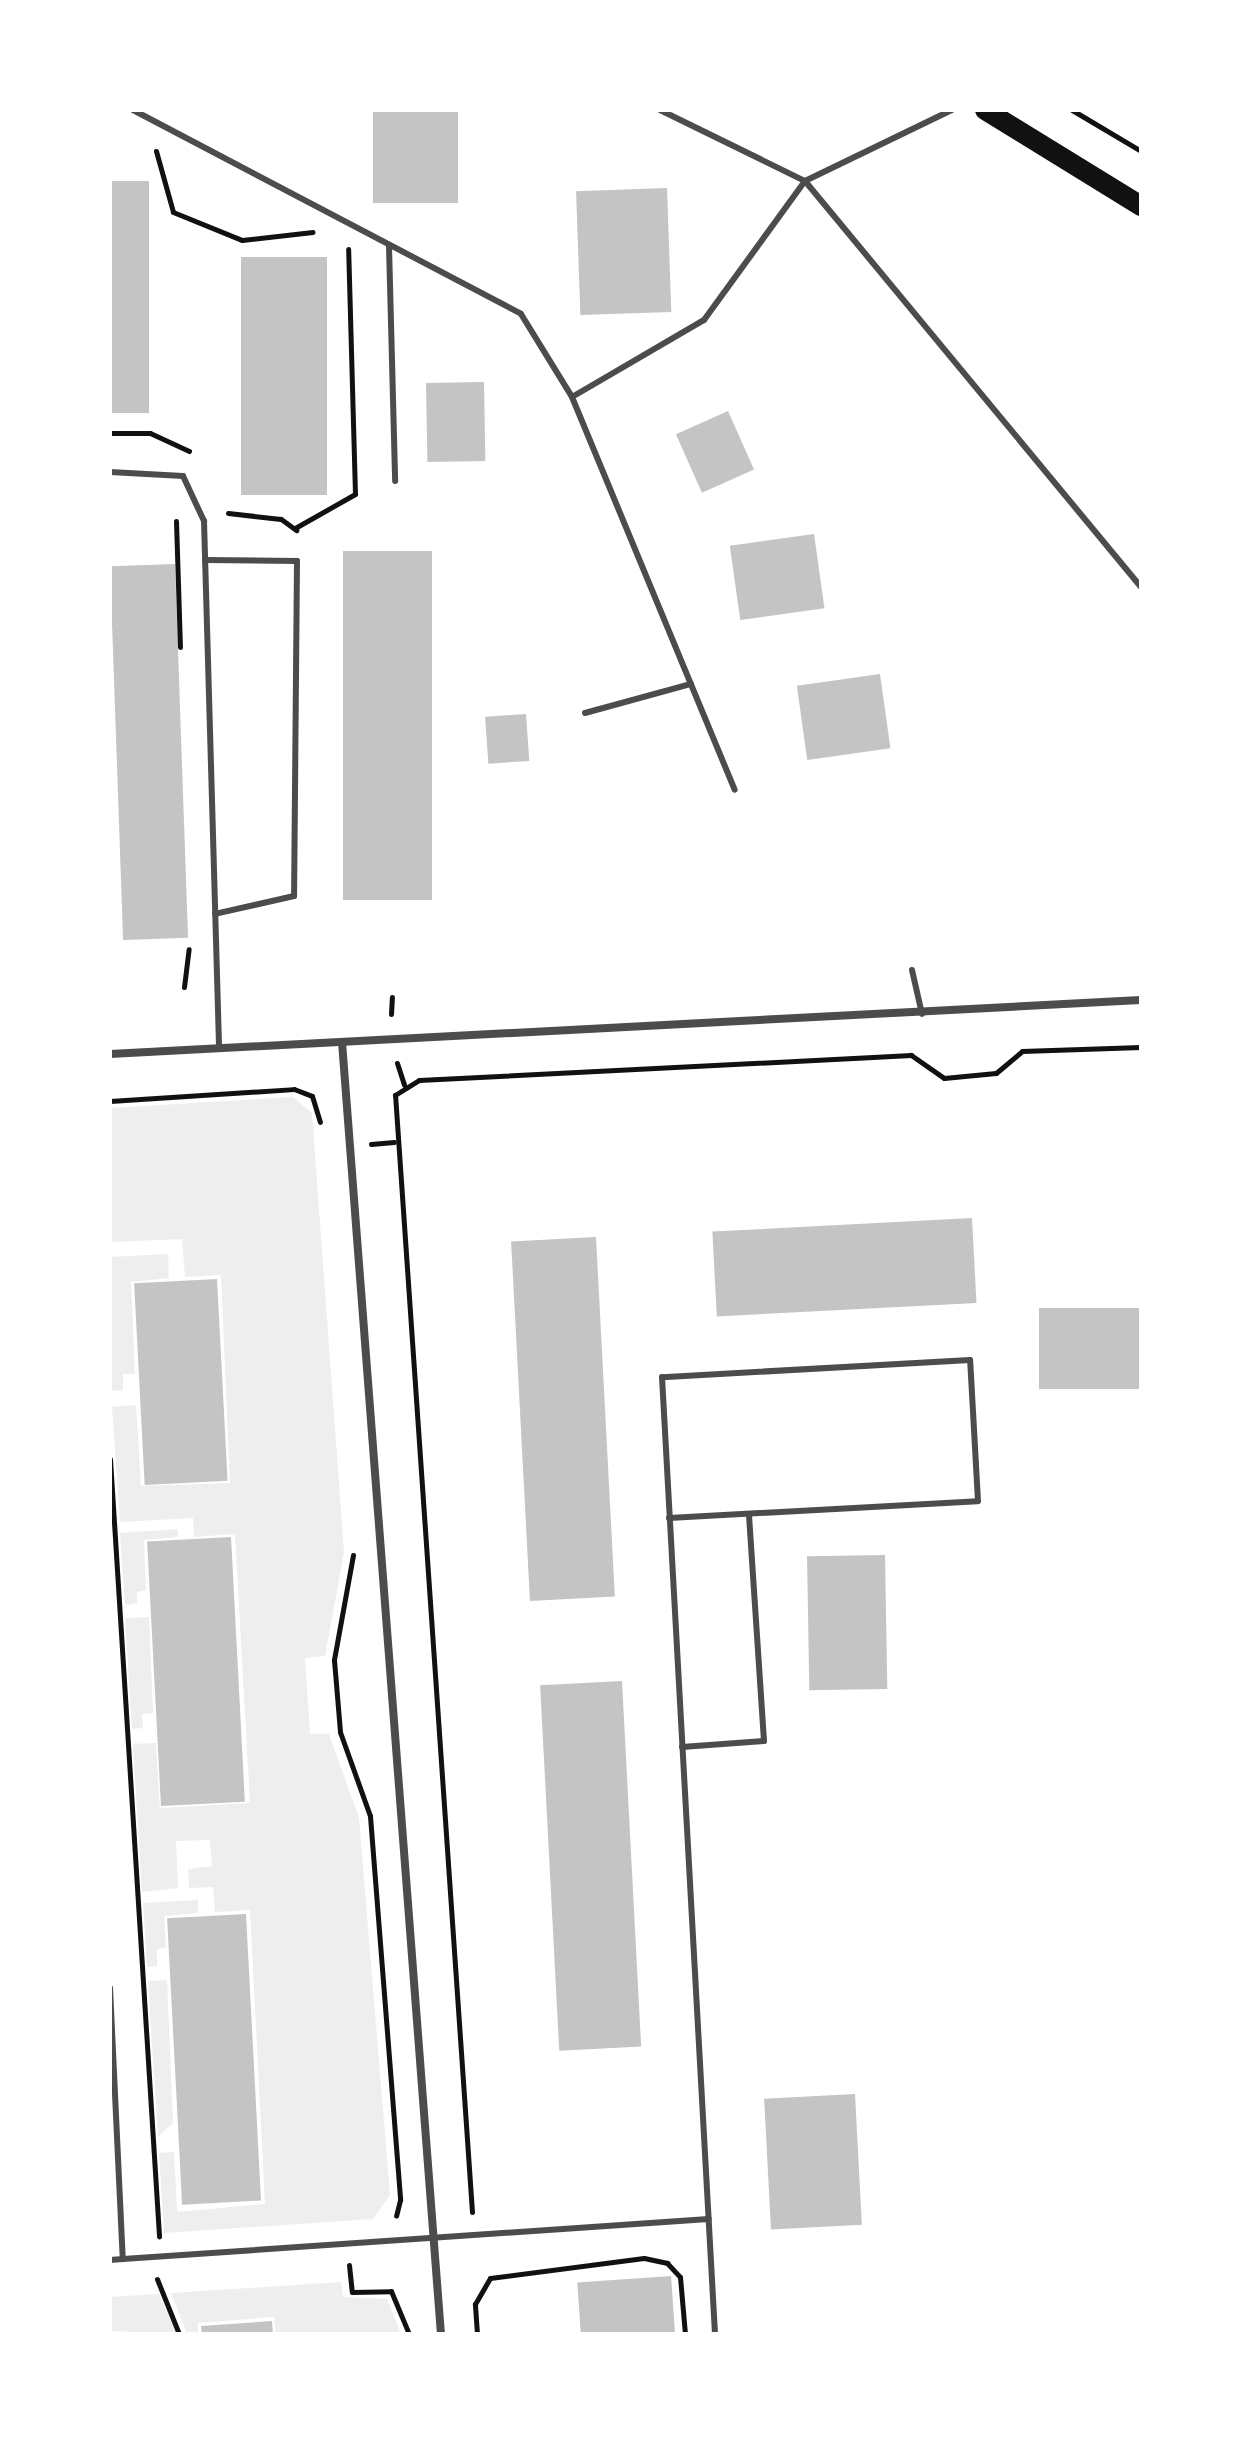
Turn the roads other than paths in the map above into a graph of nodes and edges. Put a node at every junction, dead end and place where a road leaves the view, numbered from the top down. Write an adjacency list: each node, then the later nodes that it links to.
1 (133, 110): 7 (lane)
2 (660, 110): 5 (lane)
3 (952, 110): 5 (lane)
4 (985, 110): 6 (main road)
5 (805, 181): 8 (lane); 12 (lane)
6 (1141, 206)
7 (389, 246): 8 (lane); 10 (lane)
8 (572, 397): 13 (lane)
9 (110, 472): 11 (lane)
10 (395, 481)
11 (205, 560): 16 (lane); 16 (lane)
12 (1141, 587)
13 (691, 684): 14 (lane); 15 (lane)
14 (585, 713)
15 (735, 790)
16 (215, 914): 21 (lane)
17 (912, 970): 19 (lane)
18 (1141, 1000): 19 (street)
19 (922, 1014): 20 (street)
20 (342, 1042): 21 (street); 28 (street)
21 (219, 1046): 22 (street)
22 (110, 1054)
23 (749, 1514): 24 (lane); 24 (lane); 25 (lane)
24 (669, 1518): 25 (lane)
25 (682, 1747): 27 (lane)
26 (110, 1988): 29 (lane)
27 (709, 2219): 28 (lane); 32 (lane)
28 (434, 2239): 29 (lane); 31 (street)
29 (123, 2259): 30 (lane)
30 (110, 2260)
31 (441, 2334)
32 (715, 2334)

